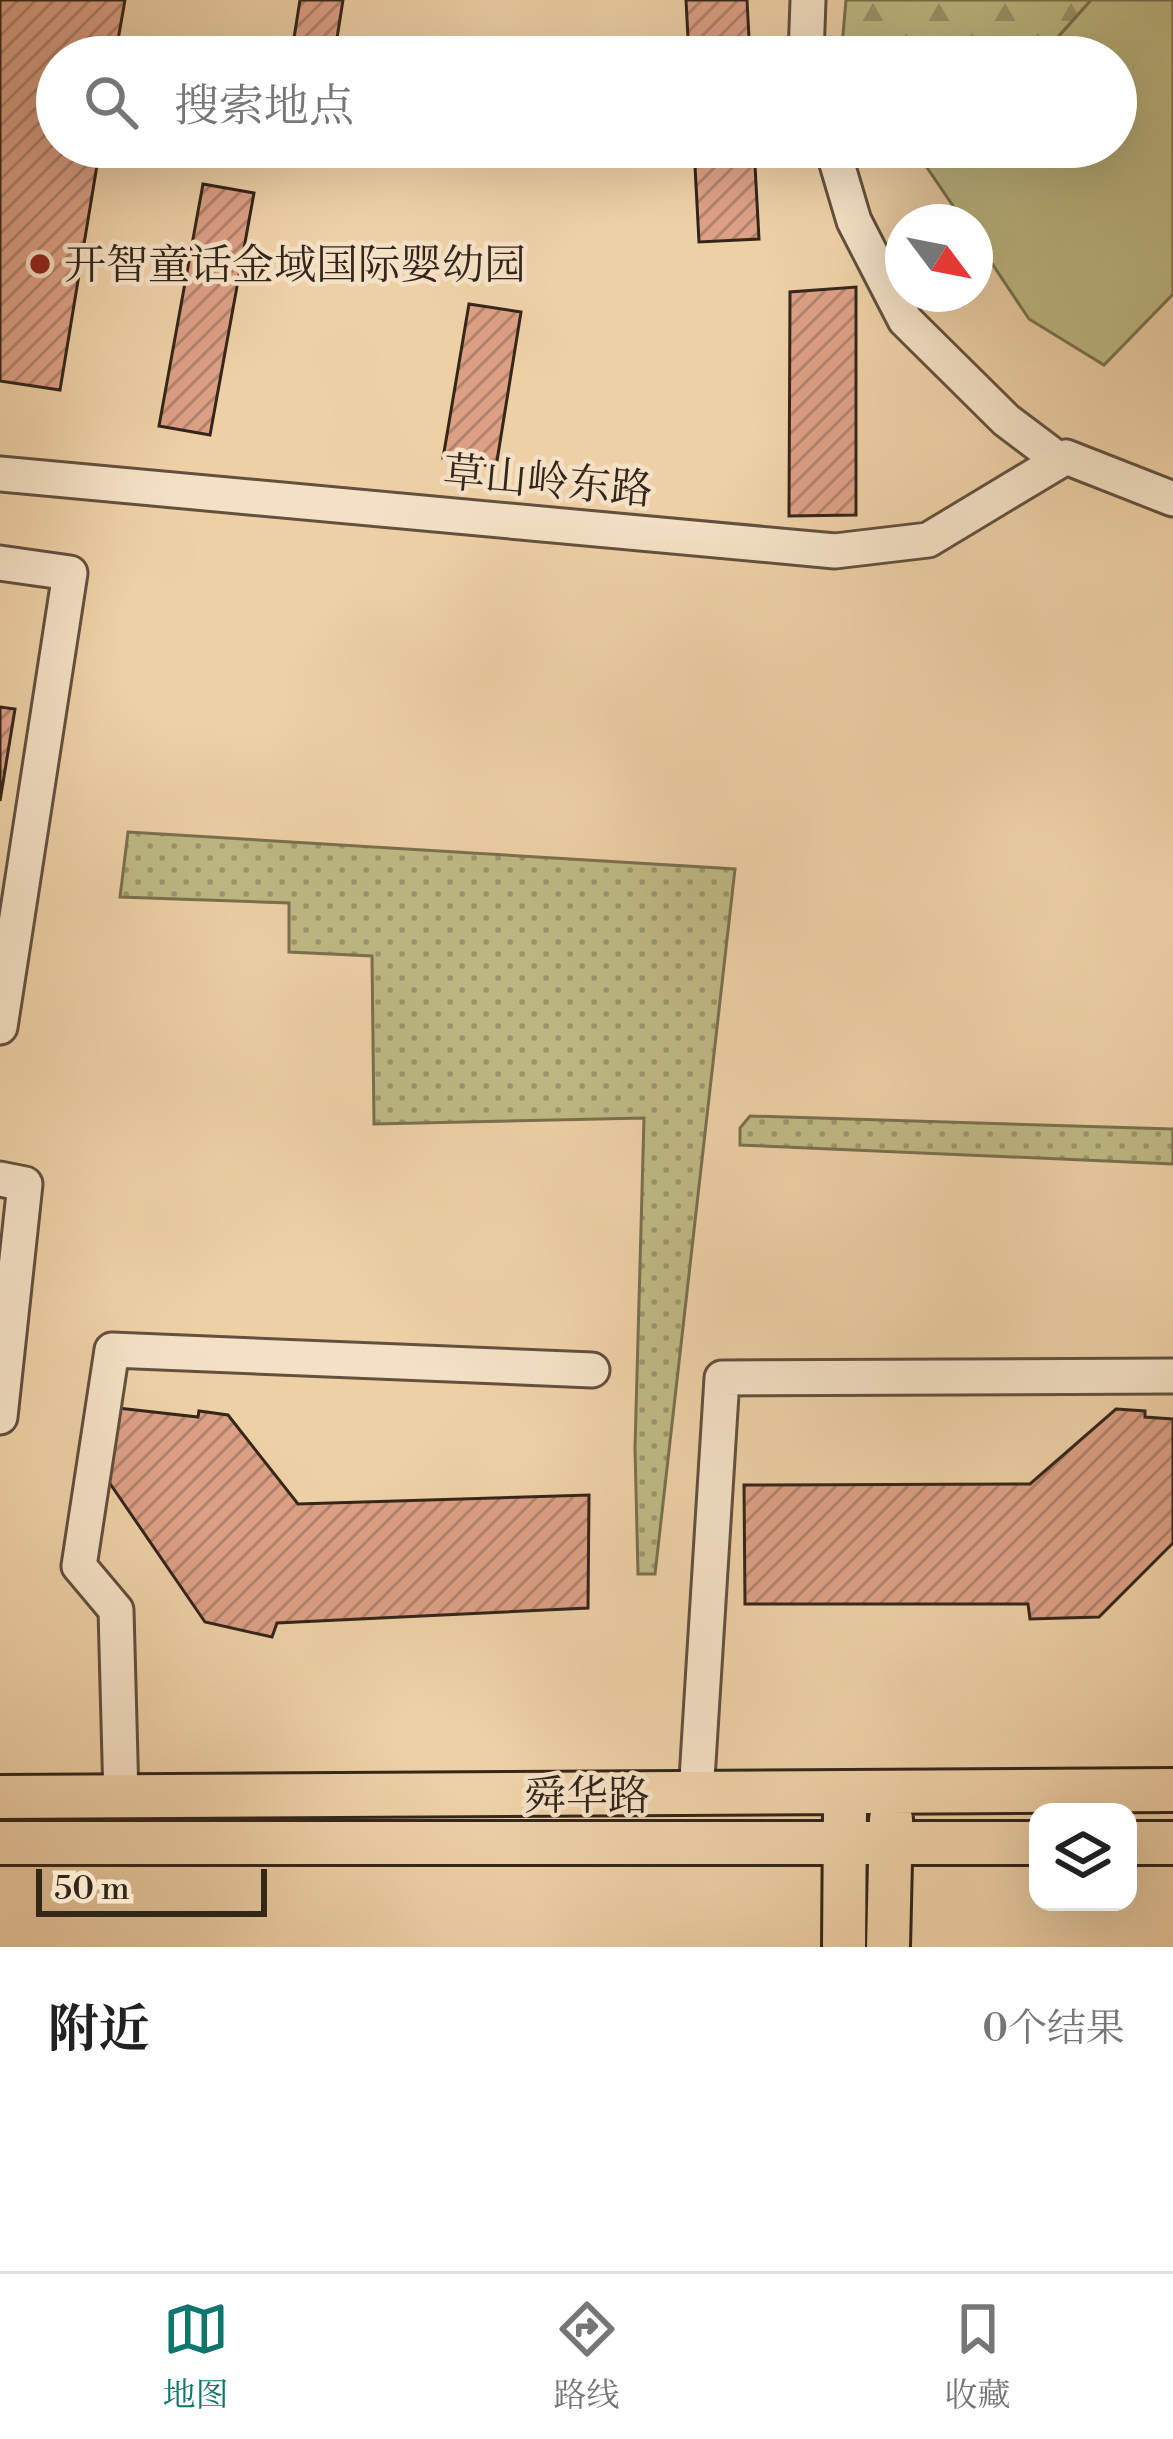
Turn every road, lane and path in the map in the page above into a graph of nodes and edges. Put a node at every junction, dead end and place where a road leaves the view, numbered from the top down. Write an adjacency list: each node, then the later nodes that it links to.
1 (808, 0): 2 (street)
2 (807, 36)
3 (838, 168): 4 (street)
4 (1066, 457): 5 (street, 草山岭东路); 6 (street)
5 (0, 474)
6 (1173, 499)
7 (0, 563): 8 (street)
8 (0, 1027)
9 (0, 1179): 12 (street)
10 (592, 1370): 18 (street)
11 (1173, 1376): 16 (street)
12 (0, 1417)
13 (1173, 1790): 15 (main road, 舜华路)
14 (845, 1794): 15 (main road, 舜华路); 16 (main road, 舜华路); 19 (main road)
15 (892, 1794): 24 (main road)
16 (696, 1795): 18 (main road, 舜华路)
17 (0, 1797): 18 (main road, 舜华路)
18 (121, 1797)
19 (845, 1842): 20 (main road, 舜华路); 24 (main road, 舜华路); 25 (main road)
20 (0, 1843)
21 (1029, 1843): 24 (main road, 舜华路)
22 (1137, 1843): 23 (main road)
23 (1173, 1843)
24 (890, 1844): 26 (main road)
25 (844, 1947)
26 (888, 1947)

